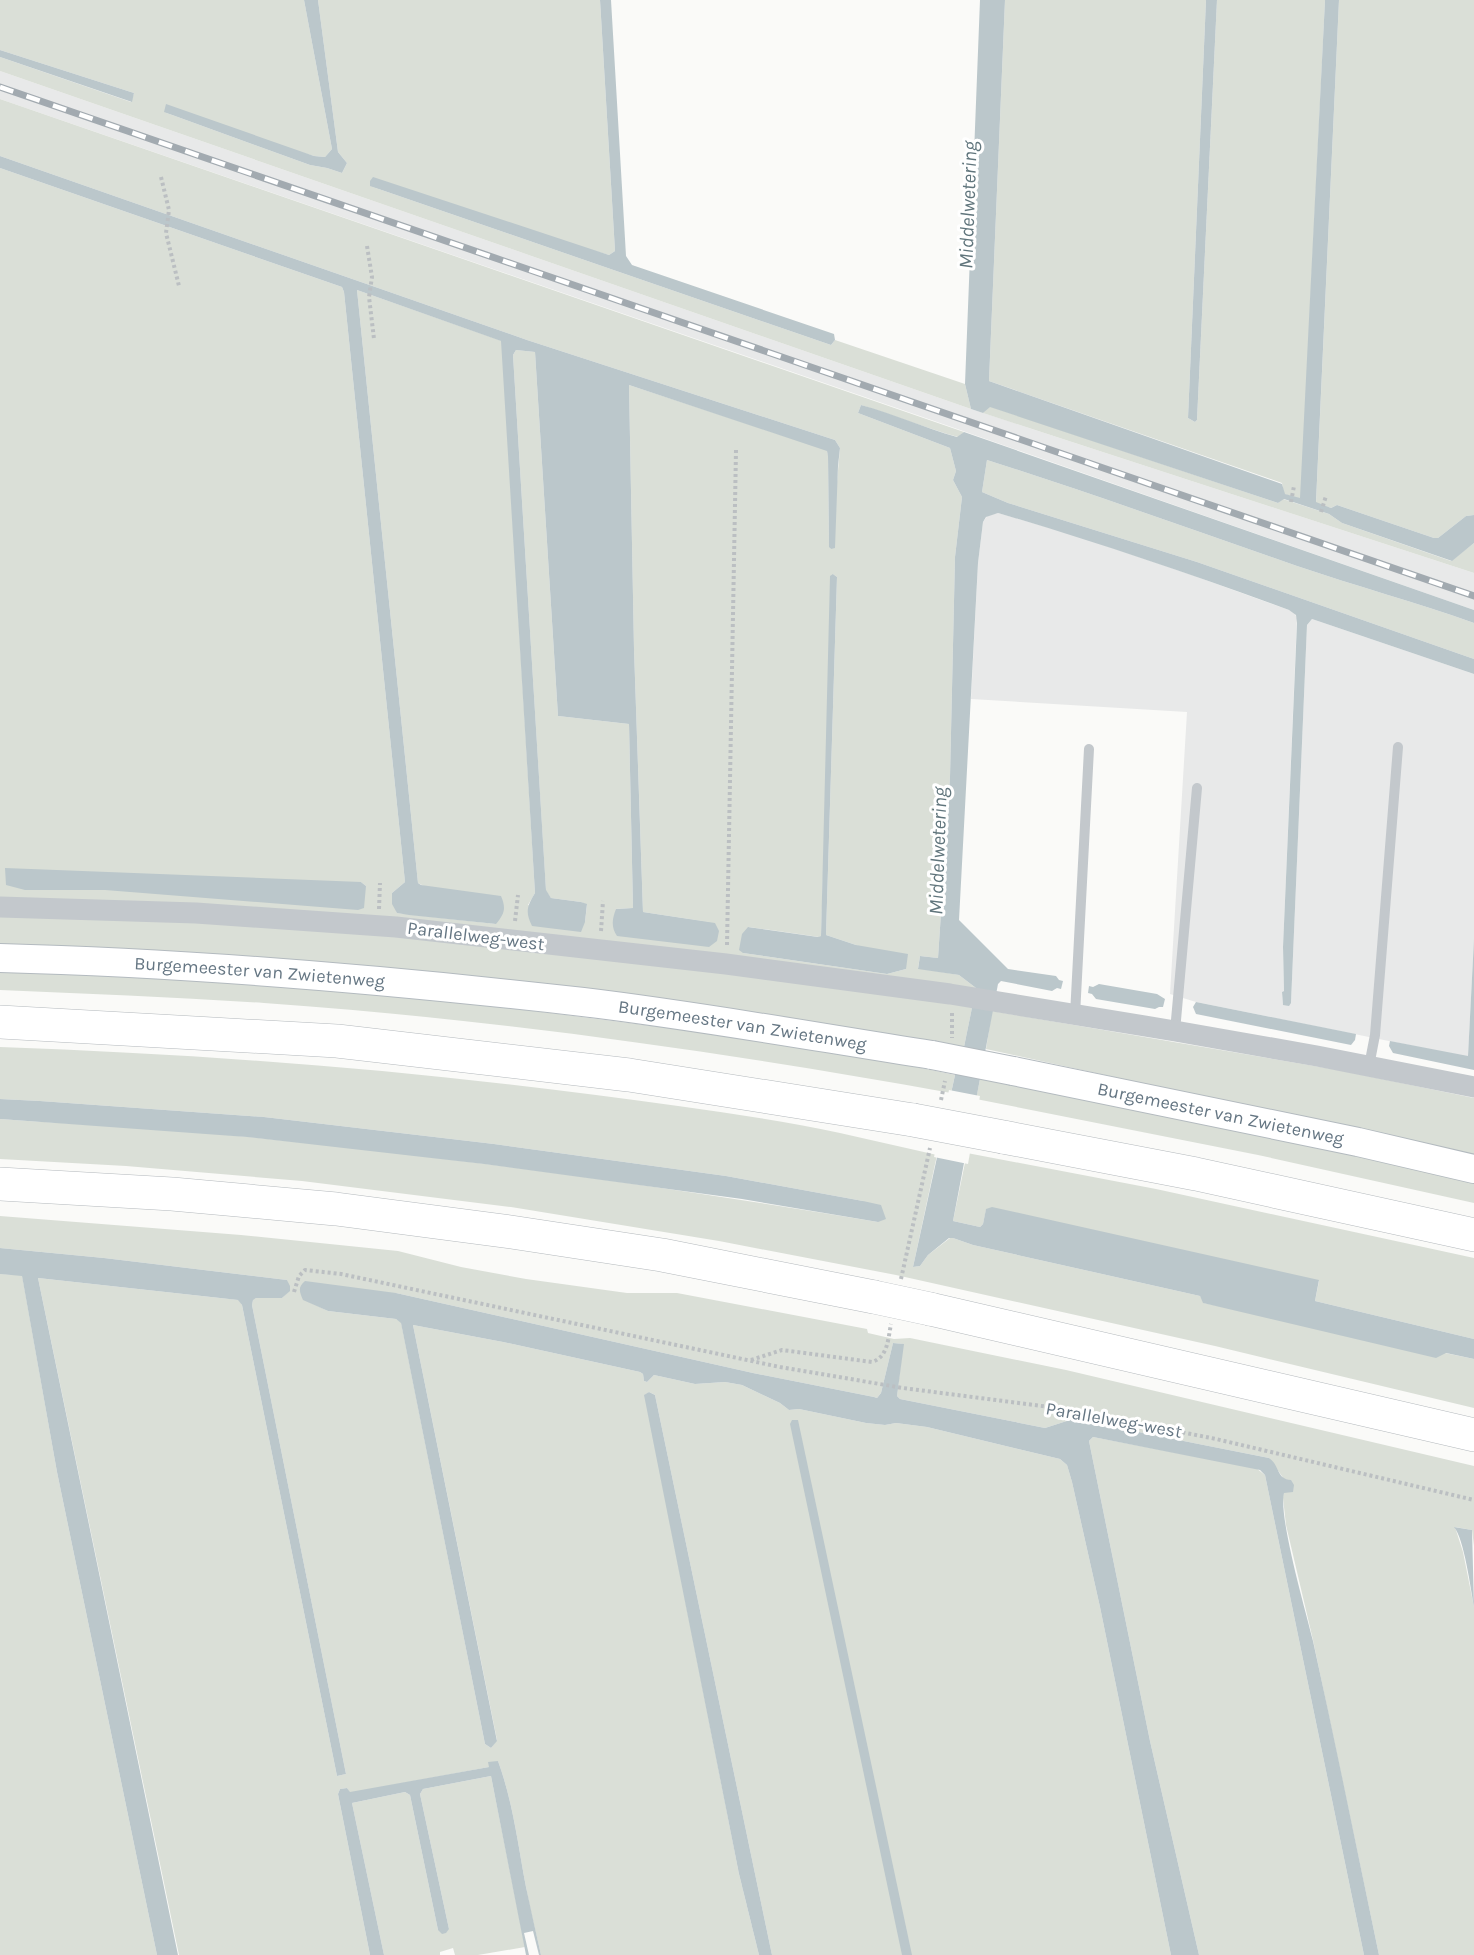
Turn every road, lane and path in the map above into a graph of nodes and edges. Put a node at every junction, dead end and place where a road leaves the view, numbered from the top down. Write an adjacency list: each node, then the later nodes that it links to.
1 (161, 177): 3 (path)
2 (367, 246): 4 (path)
3 (179, 286)
4 (374, 339)
5 (736, 450): 19 (path)
6 (1294, 486): 8 (path)
7 (1326, 496): 9 (path)
8 (1291, 502)
9 (1321, 512)
10 (1398, 747): 25 (lane)
11 (1089, 749): 21 (lane)
12 (1197, 788): 23 (lane)
13 (518, 895): 16 (path)
14 (603, 902): 17 (path)
15 (0, 908): 16 (street, Parallelweg-west)
16 (513, 940): 17 (street, Parallelweg-west)
17 (600, 950): 19 (street, Parallelweg-west)
18 (0, 958): 24 (main road, Burgemeester van Zwietenweg)
19 (726, 964): 20 (street, Parallelweg-west)
20 (957, 995): 21 (street, Parallelweg-west); 24 (path)
21 (1075, 1015): 23 (street, Parallelweg-west)
22 (0, 1022): 29 (highway)
23 (1175, 1031): 25 (street, Parallelweg-west)
24 (942, 1052): 30 (main road, Burgemeester van Zwietenweg, bridge)
25 (1369, 1066): 27 (street, Parallelweg-west)
26 (946, 1080): 28 (path)
27 (1474, 1088)
28 (940, 1103)
29 (923, 1128): 32 (highway, bridge); 34 (path, Parallelweg-west)
30 (1474, 1169)
31 (0, 1184): 34 (highway)
32 (1474, 1235)
33 (294, 1292): 35 (path, Parallelweg-west)
34 (889, 1300): 35 (path, Parallelweg-west); 36 (highway, bridge)
35 (750, 1360): 37 (path, Parallelweg-west)
36 (1474, 1435)
37 (1474, 1500)

